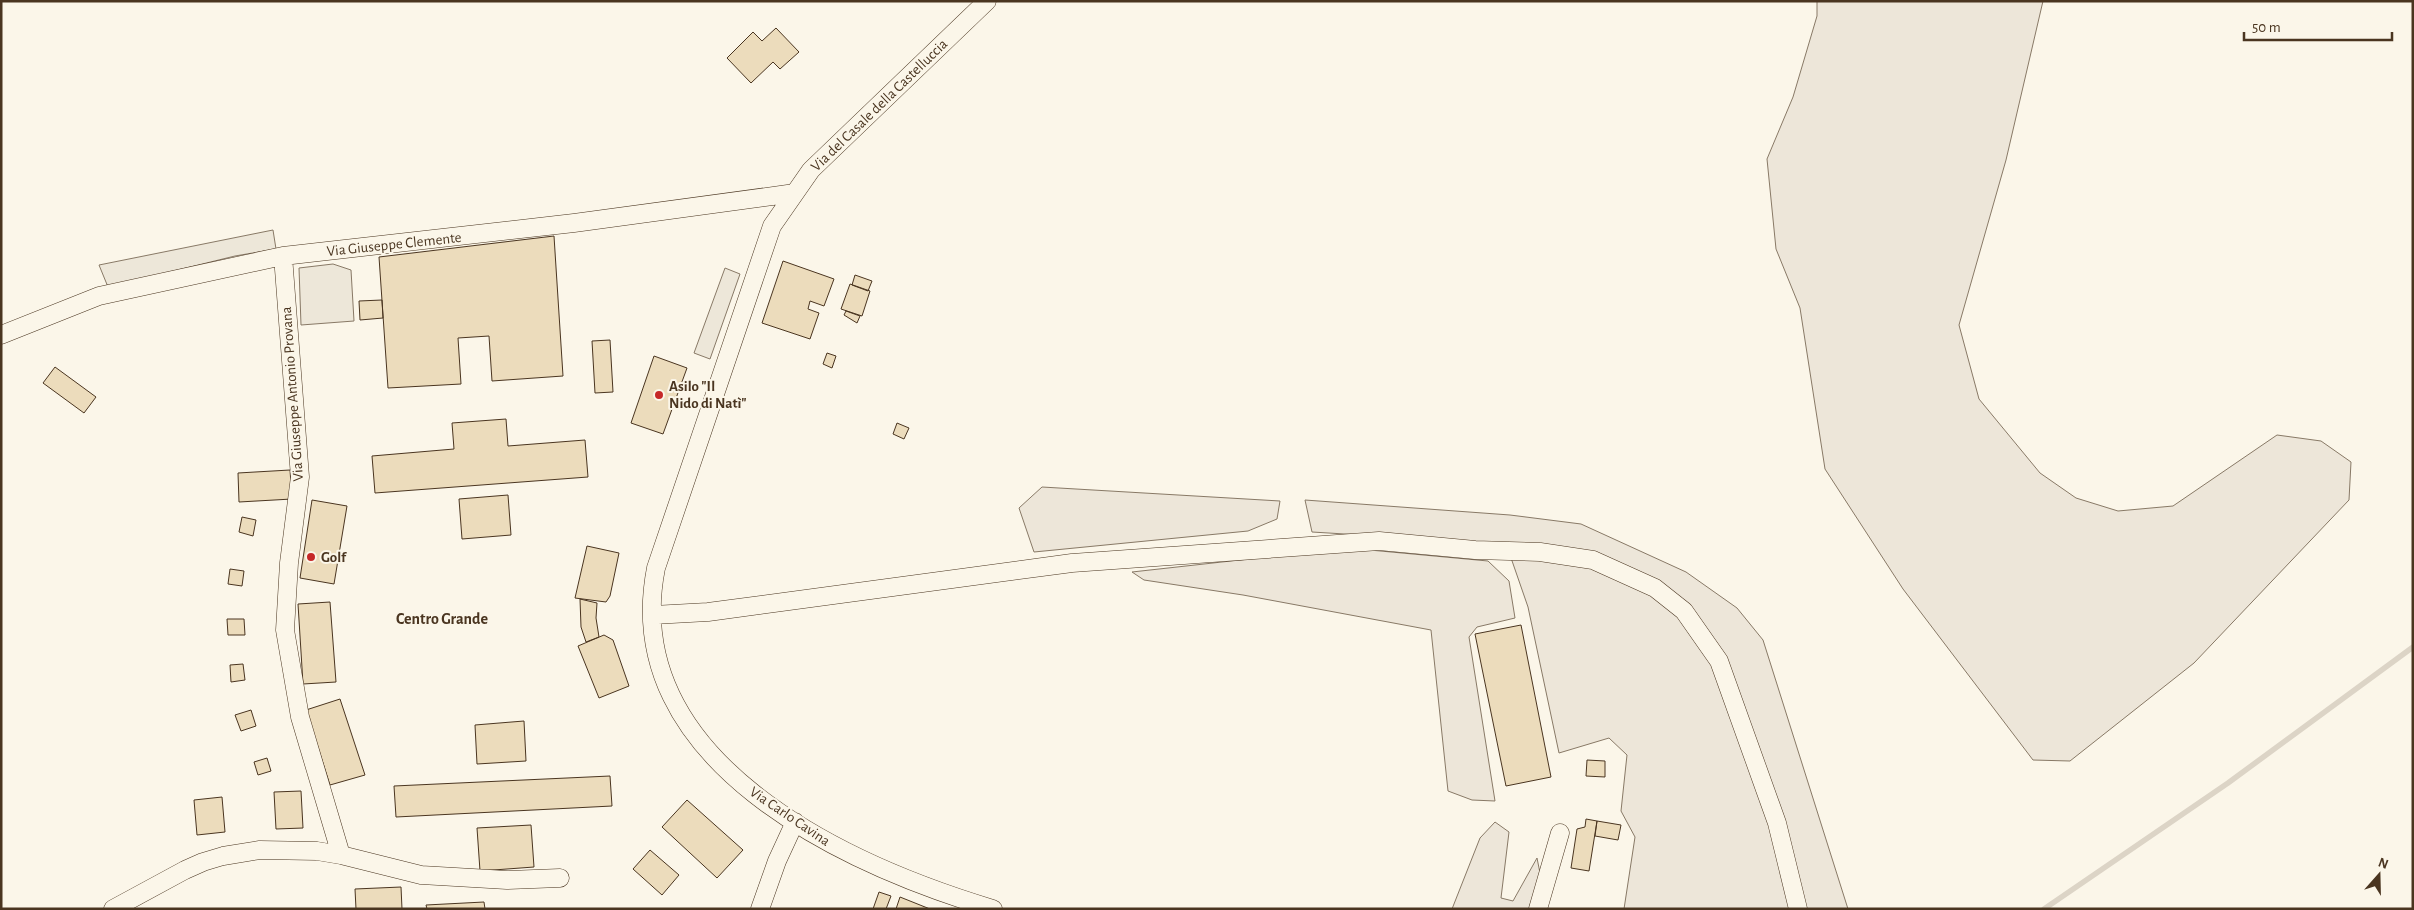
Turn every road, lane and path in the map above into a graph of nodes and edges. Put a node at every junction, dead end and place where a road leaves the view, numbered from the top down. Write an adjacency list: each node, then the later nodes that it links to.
1 (987, 1): 2 (street, Via del Casale della Castelluccia)
2 (795, 193): 3 (street, Via Giuseppe Clemente); 5 (street, Via del Casale della Castelluccia)
3 (283, 256): 4 (street, Via Giuseppe Clemente); 8 (street, Via Giuseppe Antonio Provana)
4 (1, 335)
5 (653, 615): 6 (street, Via Carlo Cavina); 14 (street)
6 (795, 822): 11 (street); 12 (street, Via Carlo Cavina)
7 (1560, 833): 13 (street)
8 (341, 855): 9 (street); 10 (street)
9 (560, 878)
10 (113, 909)
11 (760, 909)
12 (993, 909)
13 (1538, 909)
14 (1798, 909)

